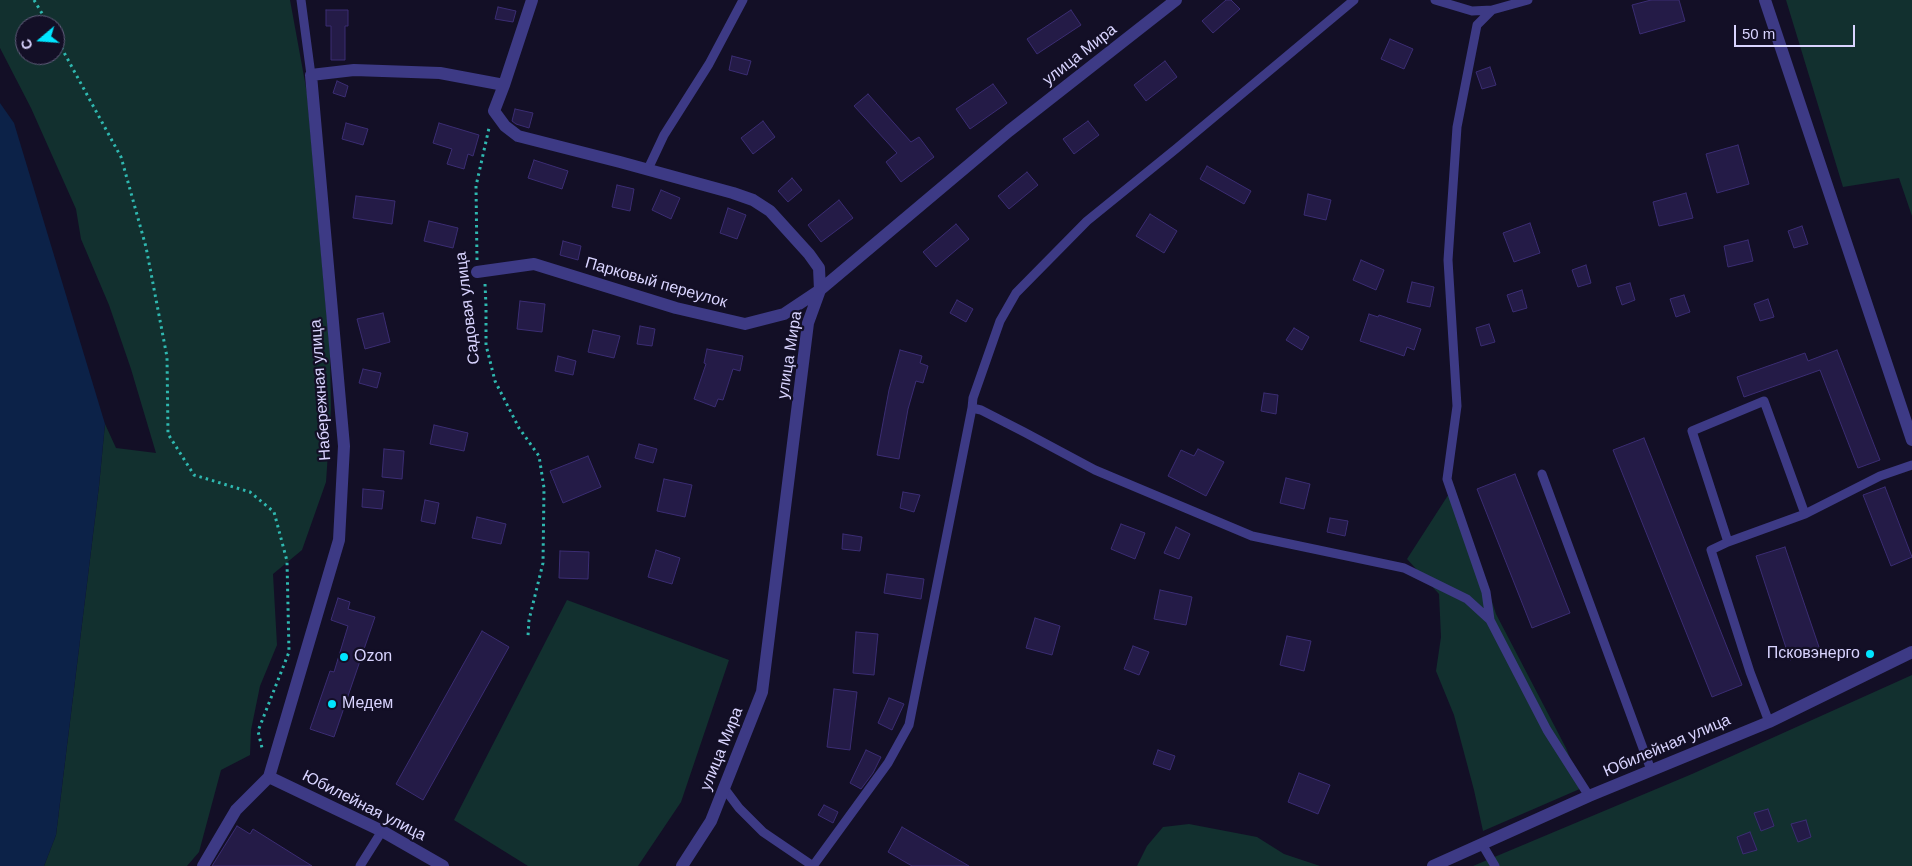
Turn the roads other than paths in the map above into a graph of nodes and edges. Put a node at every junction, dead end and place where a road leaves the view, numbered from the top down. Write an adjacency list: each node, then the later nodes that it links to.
1 (301, 0): 10 (lane, Набережная улица)
2 (532, 0): 11 (street)
3 (743, 0): 12 (lane)
4 (1176, 0): 14 (street, улица Мира)
5 (1354, 0): 15 (lane)
6 (1435, 0): 9 (lane)
7 (1528, 0): 9 (lane)
8 (1765, 0): 16 (street)
9 (1492, 10): 21 (lane)
10 (311, 75): 11 (street); 25 (street, Набережная улица)
11 (504, 85): 12 (street)
12 (648, 169): 14 (street)
13 (478, 272): 14 (street, Парковый переулок)
14 (820, 290): 26 (street, улица Мира)
15 (972, 408): 21 (lane); 34 (lane)
16 (1912, 440)
17 (1912, 465): 19 (lane)
18 (1542, 474): 24 (lane)
19 (1805, 514): 20 (lane); 20 (lane)
20 (1728, 542): 23 (lane)
21 (1490, 620): 27 (lane)
22 (1912, 652): 23 (street, Юбилейная улица)
23 (1768, 722): 24 (street, Юбилейная улица)
24 (1651, 770): 27 (street, Юбилейная улица)
25 (270, 777): 28 (street, Юбилейная улица); 30 (street, Набережная улица)
26 (724, 788): 33 (street, улица Мира); 34 (lane)
27 (1589, 796): 29 (street, Юбилейная улица)
28 (382, 830): 31 (lane); 32 (street, Юбилейная улица)
29 (1482, 844): 35 (street, Юбилейная улица); 36 (lane)
30 (203, 866)
31 (360, 866)
32 (443, 866)
33 (682, 866)
34 (813, 866)
35 (1433, 866)
36 (1495, 866)

